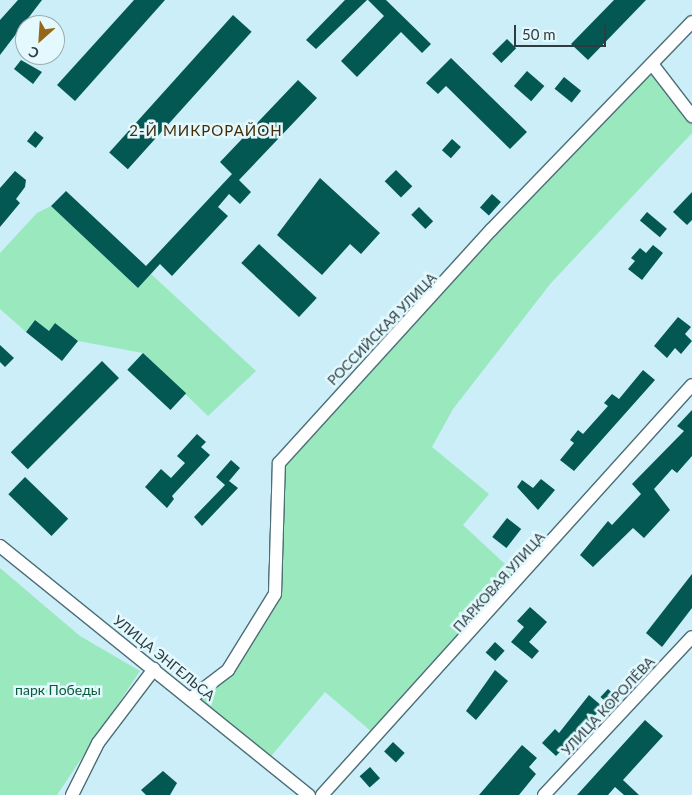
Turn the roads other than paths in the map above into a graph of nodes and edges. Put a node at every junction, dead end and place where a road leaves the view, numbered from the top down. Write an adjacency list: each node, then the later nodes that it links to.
1 (692, 22): 2 (street, РОССИЙСКАЯ УЛИЦА)
2 (652, 64): 3 (street); 8 (street, РОССИЙСКАЯ УЛИЦА)
3 (692, 116)
4 (692, 385): 11 (street, ПАРКОВАЯ УЛИЦА)
5 (0, 546): 7 (street, УЛИЦА ЭНГЕЛЬСА)
6 (692, 637): 12 (street, УЛИЦА КОРОЛЁВА)
7 (154, 669): 8 (street, УЛИЦА ЭНГЕЛЬСА); 9 (street)
8 (190, 699): 10 (street, УЛИЦА ЭНГЕЛЬСА)
9 (72, 795)
10 (309, 795)
11 (322, 795)
12 (544, 795)

